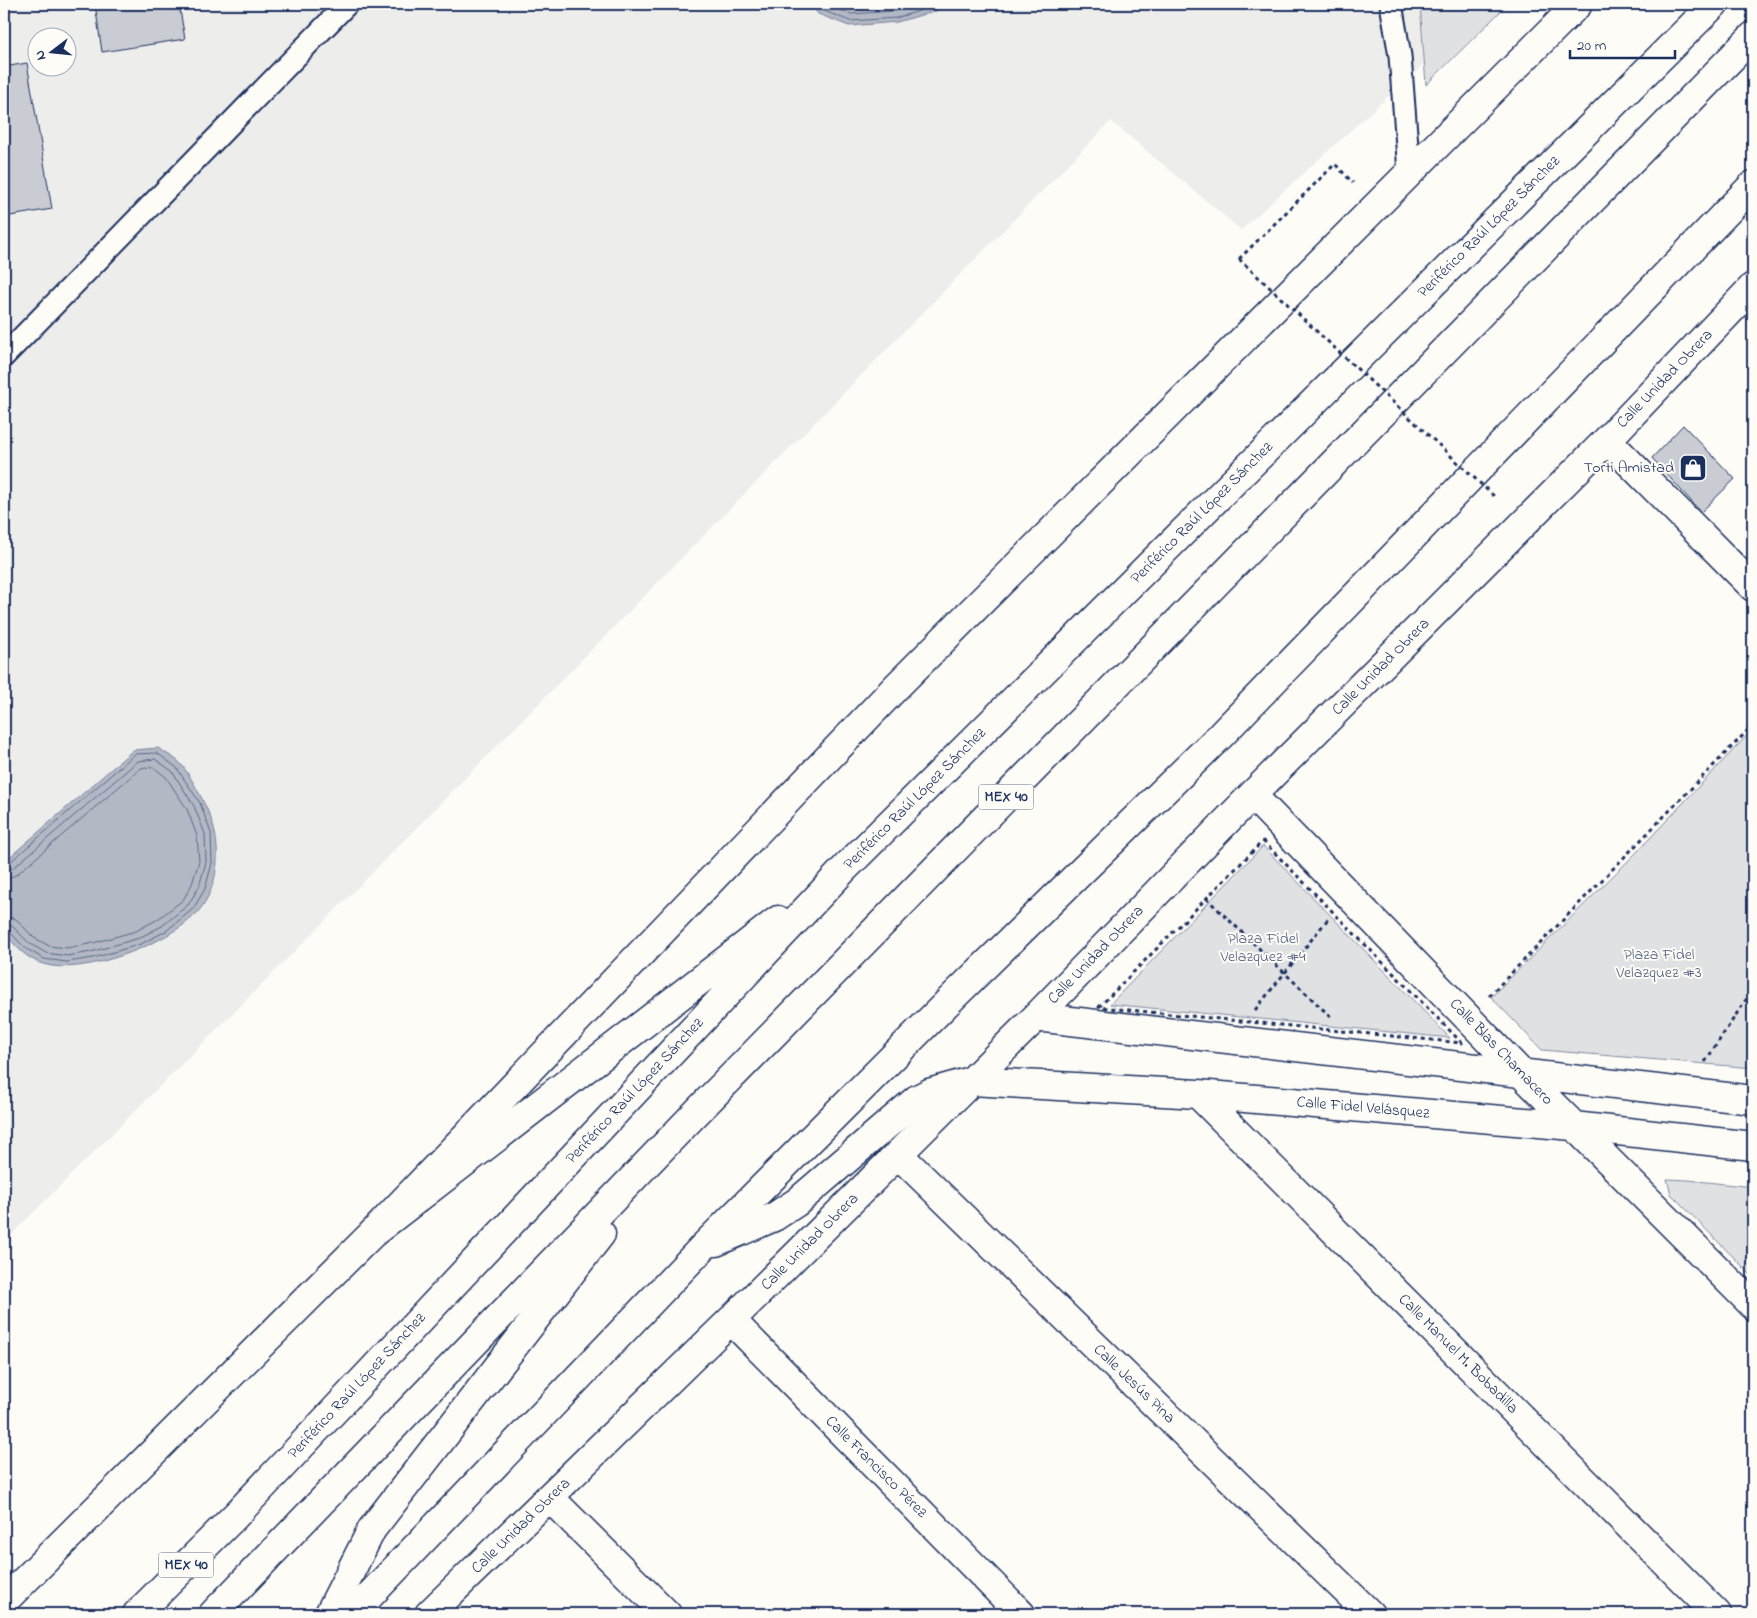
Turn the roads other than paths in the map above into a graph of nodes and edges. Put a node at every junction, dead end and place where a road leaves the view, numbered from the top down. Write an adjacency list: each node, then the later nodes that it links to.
1 (347, 4): 9 (lane)
2 (1391, 4): 6 (lane)
3 (1578, 4): 6 (main road)
4 (1714, 4): 13 (main road, Periférico Raúl López Sánchez / MEX 40)
5 (1753, 36): 19 (main road, MEX 40)
6 (1409, 172): 23 (main road)
7 (1753, 186): 24 (main road)
8 (1753, 286): 10 (main road, Calle Unidad Obrera)
9 (4, 356)
10 (1607, 440): 11 (main road); 12 (main road, Calle Unidad Obrera)
11 (1753, 587)
12 (1252, 795): 14 (main road, Calle Unidad Obrera); 15 (main road, Calle Blas Chamacero)
13 (846, 867): 23 (main road); 29 (main road, Periférico Raúl López Sánchez / MEX 40)
14 (1036, 1017): 15 (main road); 16 (main road, Calle Unidad Obrera)
15 (1521, 1073): 18 (main road); 20 (main road, Calle Blas Chamacero)
16 (971, 1081): 17 (main road, Calle Fidel Velásquez); 22 (main road, Calle Unidad Obrera); 24 (main road)
17 (1198, 1094): 20 (main road, Calle Fidel Velásquez); 37 (main road, Calle Manuel M. Bobadilla)
18 (1753, 1100)
19 (692, 1117): 30 (main road, MEX 40); 31 (main road)
20 (1573, 1126): 21 (main road, Calle Fidel Velásquez); 25 (main road, Calle Blas Chamacero)
21 (1753, 1146)
22 (898, 1154): 26 (main road, Calle Unidad Obrera); 36 (main road, Calle Jesús Pina)
23 (373, 1233): 28 (main road)
24 (703, 1247): 32 (main road)
25 (1753, 1305)
26 (731, 1320): 27 (main road, Calle Unidad Obrera); 35 (main road, Calle Francisco Pérez)
27 (550, 1498): 33 (main road, Calle Unidad Obrera); 34 (main road)
28 (4, 1601)
29 (137, 1614)
30 (213, 1614)
31 (329, 1614)
32 (352, 1614)
33 (429, 1614)
34 (667, 1614)
35 (1021, 1614)
36 (1370, 1614)
37 (1717, 1614)

